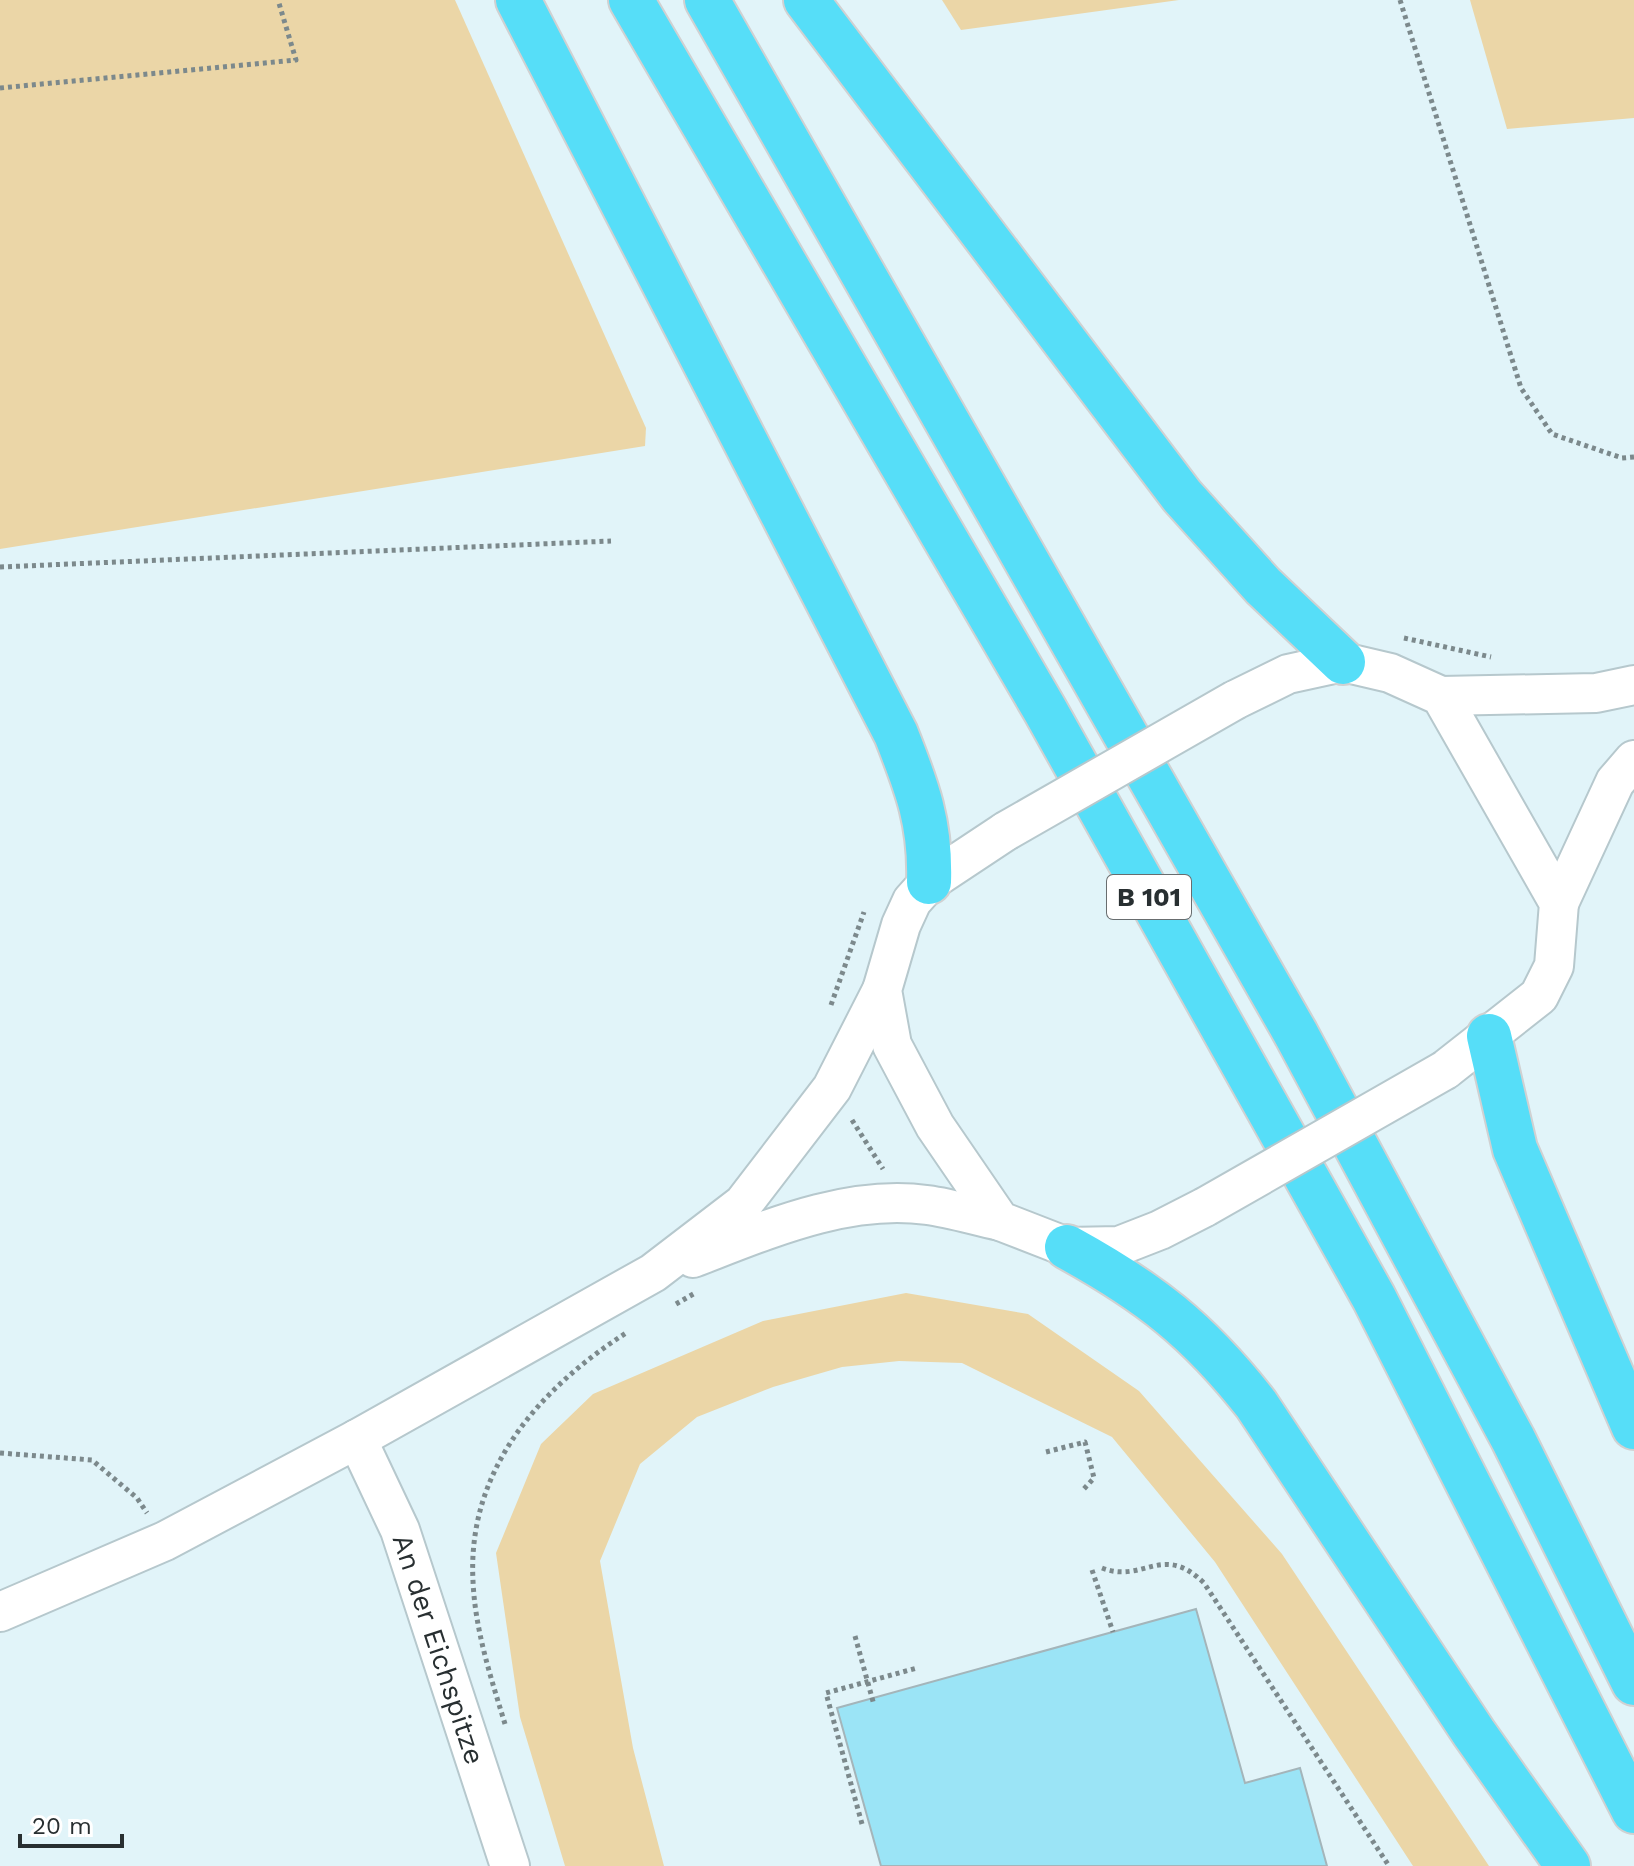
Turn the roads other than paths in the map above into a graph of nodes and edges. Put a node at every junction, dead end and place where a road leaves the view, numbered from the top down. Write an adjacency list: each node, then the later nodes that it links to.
1 (518, 0): 9 (highway)
2 (631, 0): 20 (highway, B 101)
3 (707, 0): 19 (highway, B 101)
4 (806, 0): 5 (highway)
5 (1343, 662): 7 (street); 9 (street, bridge)
6 (1634, 685): 7 (street)
7 (1441, 696): 10 (street)
8 (1634, 760): 10 (street)
9 (929, 882): 11 (street)
10 (1559, 903): 12 (street)
11 (882, 990): 13 (street); 15 (street)
12 (1489, 1036): 14 (street, bridge); 16 (highway)
13 (1000, 1221): 14 (street); 15 (street)
14 (1067, 1247): 22 (highway)
15 (653, 1273): 17 (street)
16 (1634, 1427)
17 (357, 1439): 18 (street); 21 (street, An der Eichspitze)
18 (0, 1612)
19 (1634, 1683)
20 (1634, 1811)
21 (510, 1866)
22 (1568, 1866)

